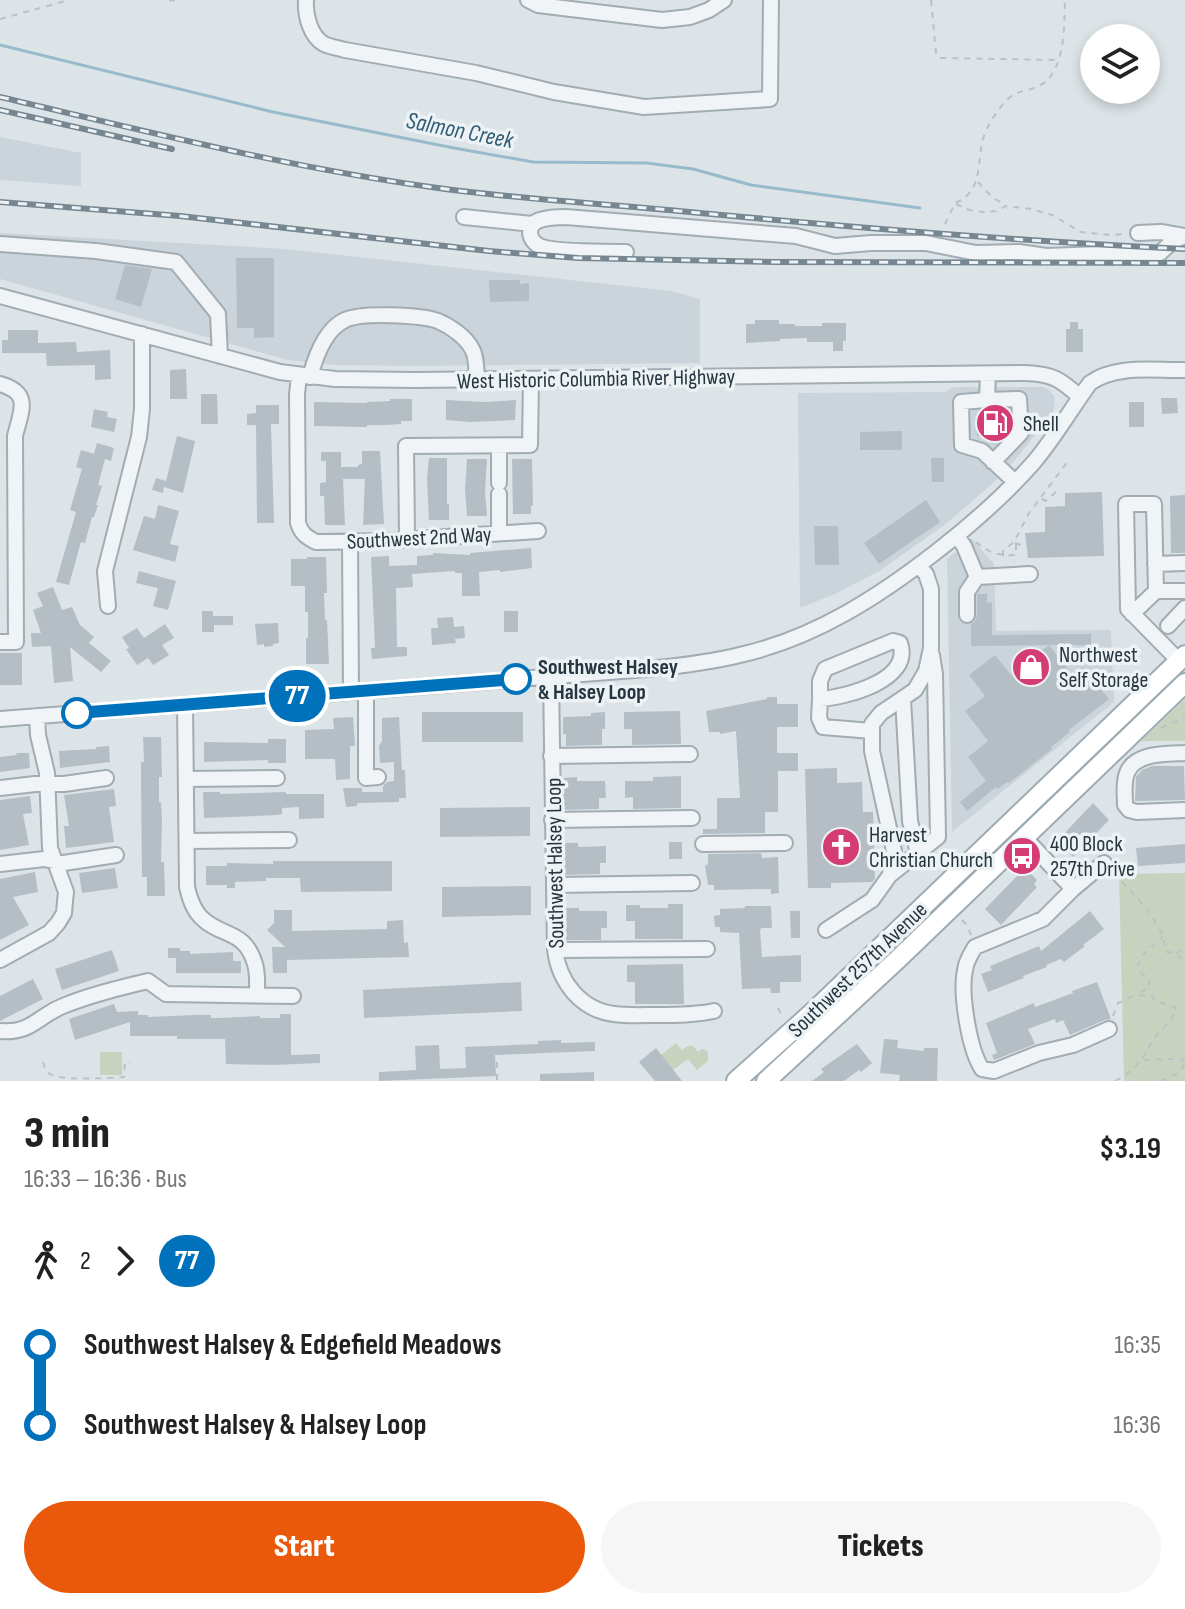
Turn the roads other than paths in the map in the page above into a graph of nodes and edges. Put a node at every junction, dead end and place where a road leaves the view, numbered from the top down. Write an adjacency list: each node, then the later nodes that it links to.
1 (306, 0): 4 (street)
2 (528, 0): 3 (street)
3 (724, 0)
4 (771, 0)
5 (464, 217): 6 (street)
6 (532, 224): 8 (street); 11 (street)
7 (1138, 233): 8 (street)
8 (1185, 236)
9 (0, 244): 10 (street)
10 (48, 247): 12 (street); 15 (street)
11 (626, 252)
12 (28, 261)
13 (0, 296): 14 (street, West Historic Columbia River Highway)
14 (142, 334): 15 (street, West Historic Columbia River Highway); 39 (street)
15 (220, 356): 18 (street, West Historic Columbia River Highway)
16 (1185, 370): 22 (street)
17 (988, 374): 20 (street, West Historic Columbia River Highway); 22 (street, West Historic Columbia River Highway); 23 (street)
18 (304, 376): 19 (street, West Historic Columbia River Highway); 19 (street); 31 (street, Southwest 2nd Way)
19 (477, 379): 20 (street, West Historic Columbia River Highway)
20 (531, 379): 24 (street)
21 (0, 384): 44 (street)
22 (1080, 397): 26 (street)
23 (987, 400): 25 (street); 25 (street)
24 (499, 446): 29 (street); 30 (street)
25 (993, 462): 26 (street)
26 (1015, 482): 28 (street)
27 (538, 531): 29 (street, Southwest 2nd Way)
28 (961, 532): 34 (street); 36 (street)
29 (499, 533): 30 (street, Southwest 2nd Way)
30 (407, 538): 31 (street, Southwest 2nd Way)
31 (350, 541): 50 (street)
32 (1185, 563): 33 (street)
33 (1155, 564): 37 (street); 41 (street)
34 (919, 566): 45 (street); 47 (street)
35 (1030, 574): 36 (street)
36 (977, 577): 42 (street)
37 (1156, 591): 38 (street); 41 (street)
38 (1185, 591)
39 (108, 606)
40 (1185, 608): 43 (street)
41 (1132, 614): 46 (street)
42 (967, 615)
43 (1168, 626)
44 (0, 642)
45 (931, 648): 52 (street); 75 (street)
46 (1182, 658): 93 (main road, Southwest 257th Avenue)
47 (551, 677): 50 (street); 60 (street, Southwest Halsey Loop)
48 (1185, 683): 70 (main road, Southwest 257th Avenue)
49 (868, 688): 51 (street); 51 (street); 54 (street)
50 (358, 691): 53 (street); 61 (street)
51 (820, 699): 57 (street)
52 (903, 699): 54 (street); 75 (street)
53 (185, 705): 55 (street); 64 (street)
54 (881, 713): 57 (street)
55 (37, 716): 56 (street); 65 (street)
56 (0, 719)
57 (872, 731): 80 (street)
58 (1185, 753): 67 (street)
59 (690, 754): 60 (street)
60 (551, 756): 69 (street, Southwest Halsey Loop)
61 (378, 777)
62 (106, 778): 65 (street)
63 (277, 778): 64 (street)
64 (186, 779): 72 (street)
65 (48, 785): 66 (street); 77 (street)
66 (0, 788)
67 (1185, 810)
68 (692, 818): 69 (street)
69 (552, 820): 82 (street, Southwest Halsey Loop)
70 (1024, 837): 83 (street); 94 (main road, Southwest 257th Avenue)
71 (289, 840): 72 (street)
72 (187, 841): 88 (street)
73 (785, 843): 74 (street)
74 (703, 844)
75 (918, 853): 80 (street)
76 (116, 855): 77 (street)
77 (53, 861): 79 (street); 87 (street)
78 (1104, 863): 83 (street)
79 (0, 864)
80 (890, 875): 84 (street)
81 (692, 883): 82 (street)
82 (554, 885): 86 (street, Southwest Halsey Loop)
83 (1073, 889): 91 (street)
84 (826, 930)
85 (707, 949): 86 (street)
86 (555, 950): 90 (street, Southwest Halsey Loop)
87 (0, 960)
88 (257, 995): 89 (street); 92 (street)
89 (293, 996)
90 (714, 1011)
91 (1109, 1029)
92 (0, 1031)
93 (736, 1081)
94 (766, 1081)

